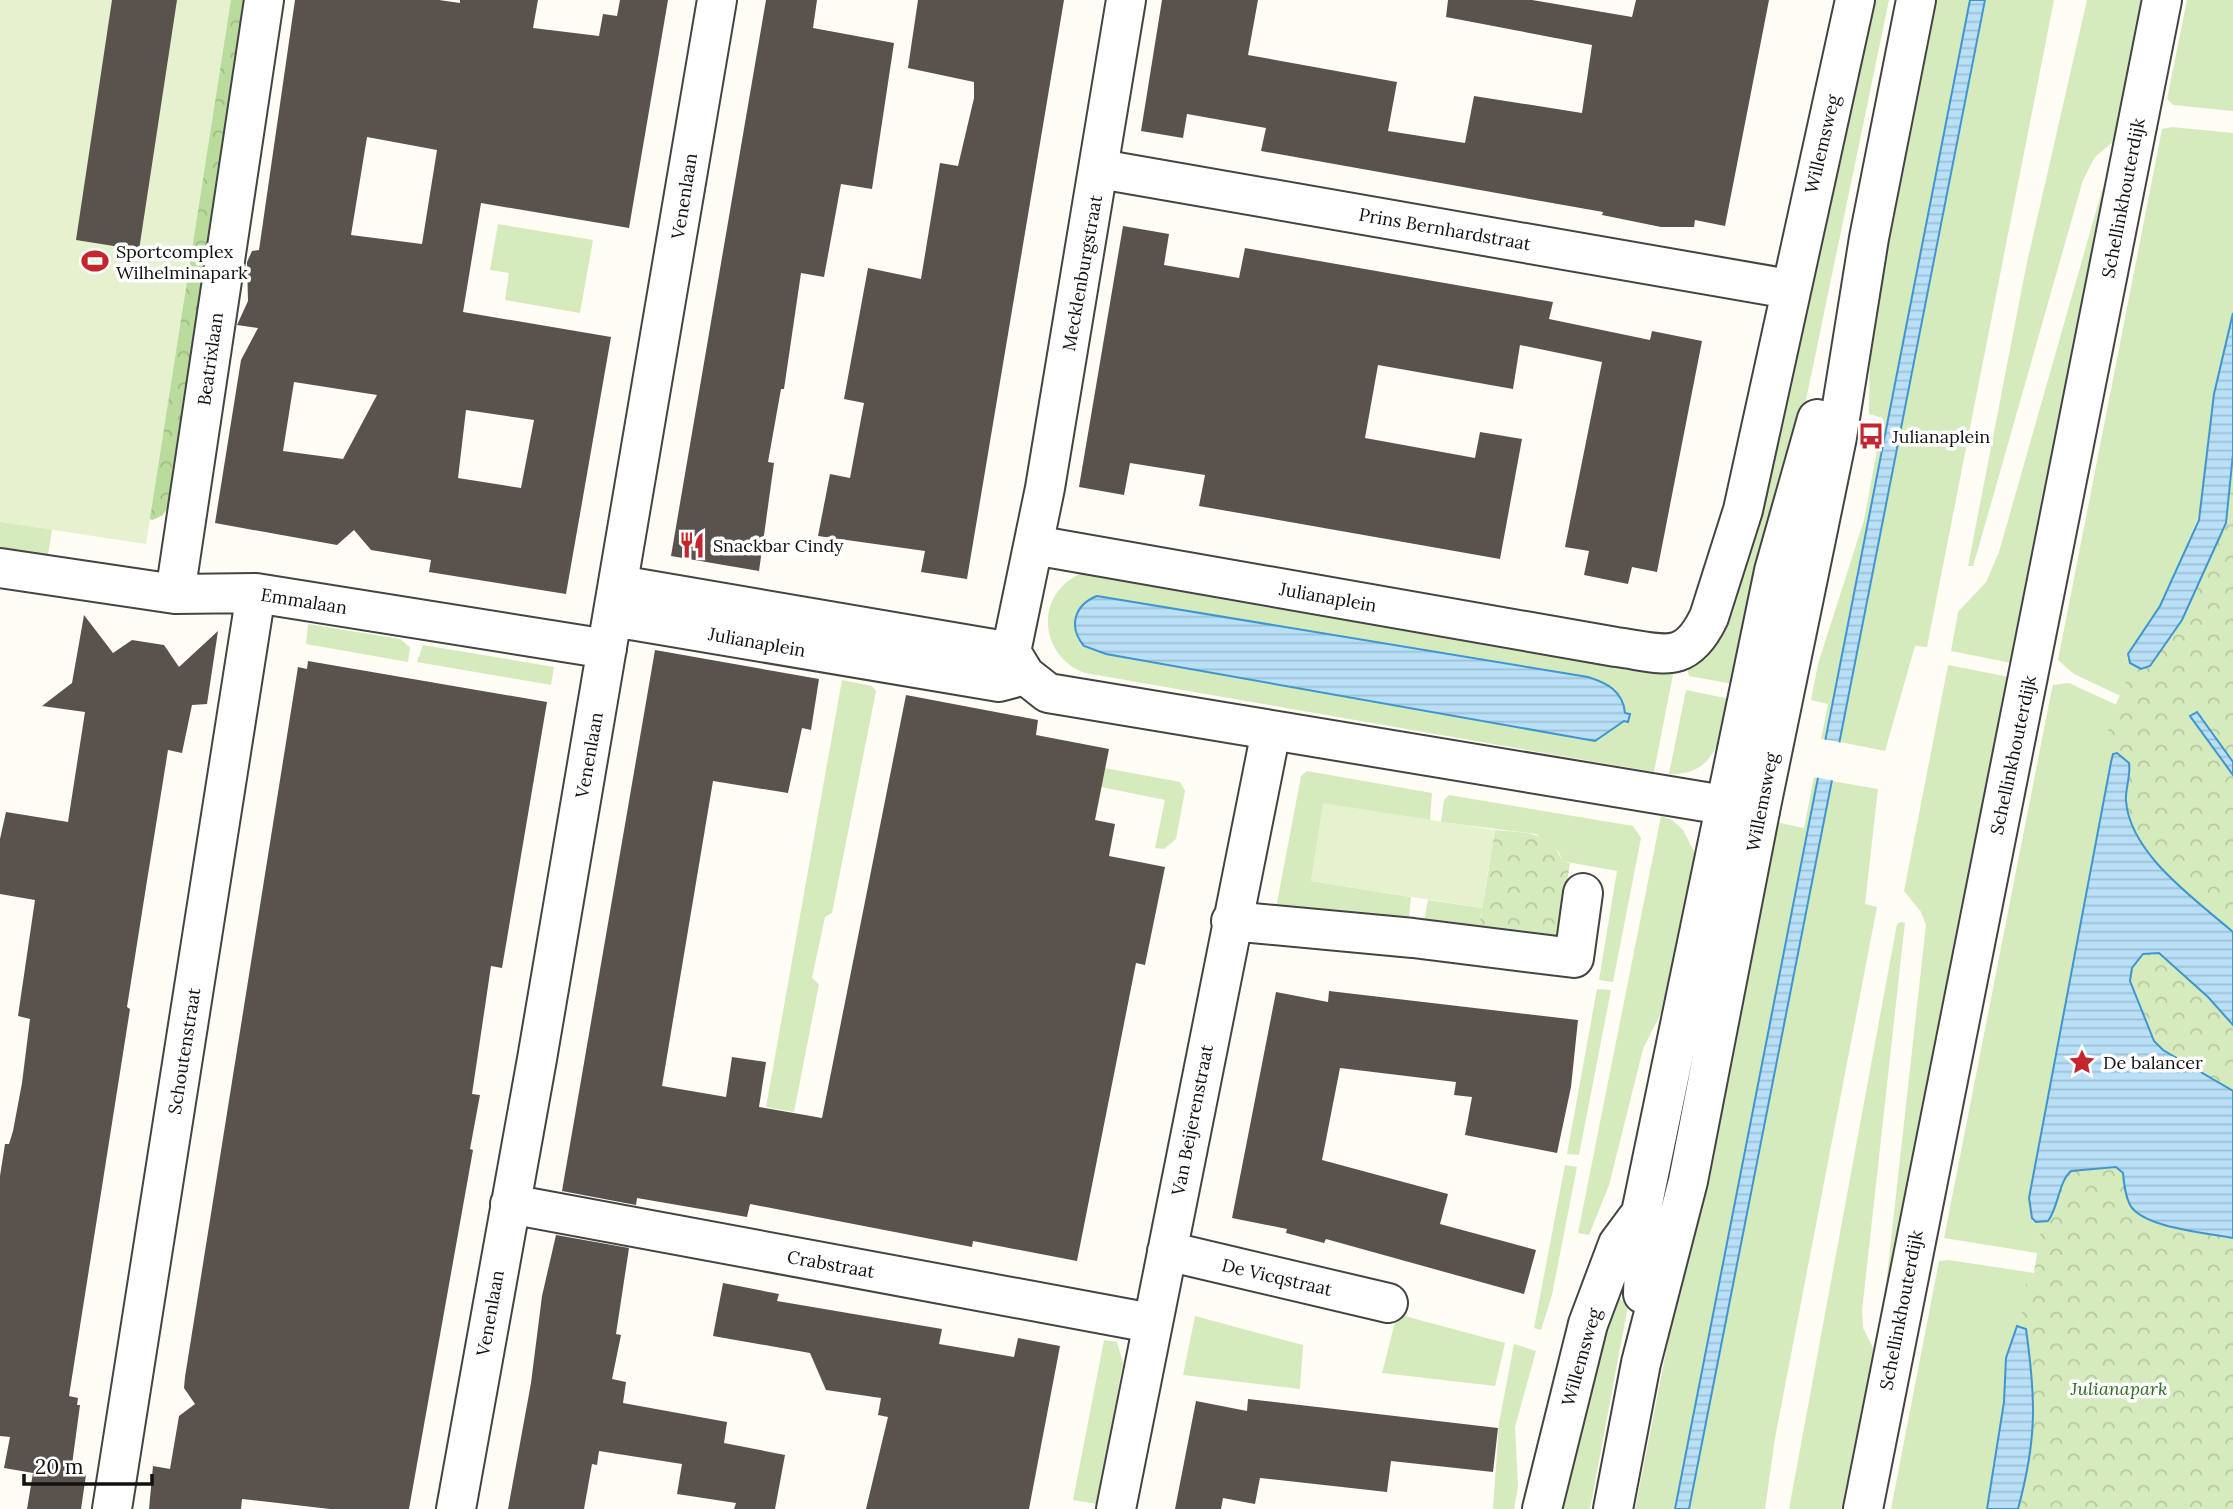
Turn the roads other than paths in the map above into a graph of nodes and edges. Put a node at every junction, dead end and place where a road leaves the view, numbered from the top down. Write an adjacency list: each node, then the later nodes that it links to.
1 (264, 0): 12 (street, Beatrixlaan)
2 (717, 0): 13 (street, Venenlaan)
3 (1126, 0): 7 (street, Mecklenburgstraat)
4 (1855, 0): 8 (street, Willemsweg)
5 (1916, 0): 16 (street, Willemsweg)
6 (2162, 0): 30 (street, Schellinkhouterdijk)
7 (1100, 169): 8 (street, Prins Bernhardstraat); 9 (street, Mecklenburgstraat)
8 (1789, 289): 9 (street, Julianaplein)
9 (1034, 545): 14 (street)
10 (0, 568): 12 (street, Emmalaan)
11 (256, 593): 12 (street, Emmalaan); 13 (street, Emmalaan); 25 (street, Schoutenstraat)
12 (175, 594)
13 (613, 617): 14 (street, Julianaplein); 19 (street, Venenlaan)
14 (1018, 664): 15 (street)
15 (1271, 731): 16 (street); 18 (street, Van Beijerenstraat)
16 (1743, 808): 20 (street, Willemsweg); 24 (street, Willemsweg)
17 (1583, 893): 18 (street)
18 (1231, 921): 21 (street, Van Beijerenstraat)
19 (510, 1204): 23 (street, Crabstraat); 26 (street, Venenlaan)
20 (1641, 1213): 24 (street, Willemsweg); 28 (street, Willemsweg)
21 (1167, 1251): 22 (street, De Vicqstraat); 23 (street, Van Beijerenstraat)
22 (1388, 1303)
23 (1151, 1322): 27 (street, Van Beijerenstraat)
24 (1641, 1363): 29 (street, Willemsweg)
25 (112, 1509)
26 (456, 1509)
27 (1116, 1509)
28 (1542, 1509)
29 (1613, 1509)
30 (1863, 1509)

